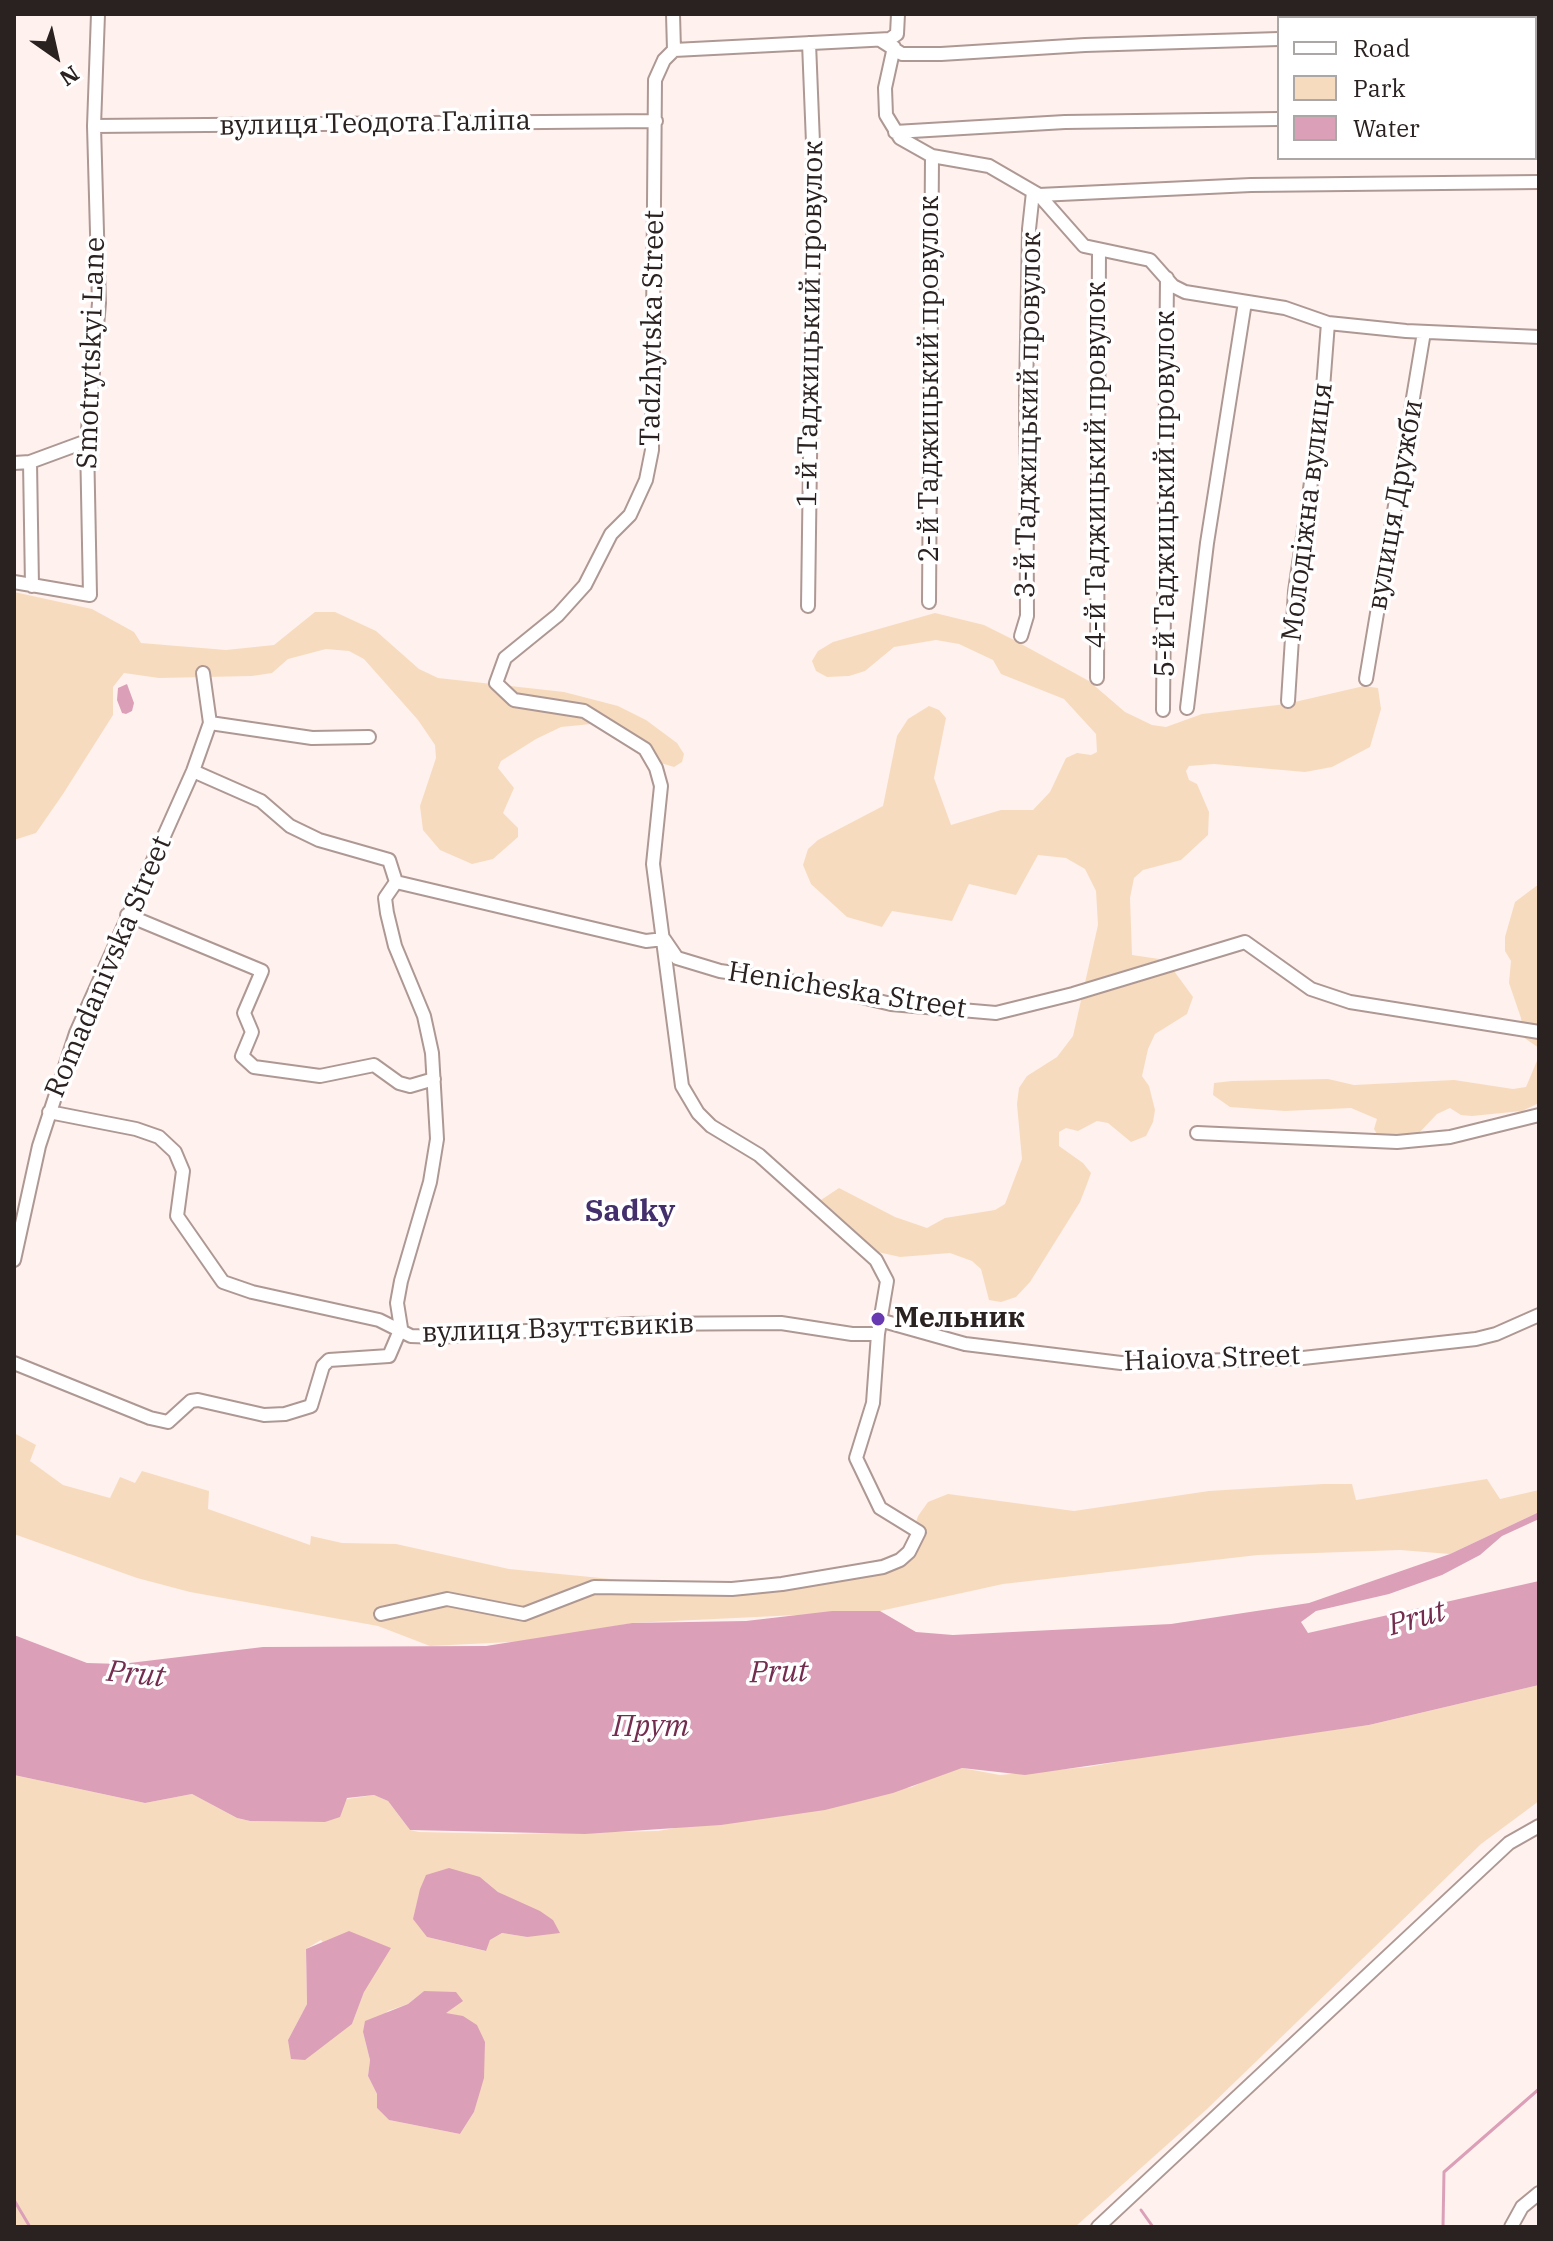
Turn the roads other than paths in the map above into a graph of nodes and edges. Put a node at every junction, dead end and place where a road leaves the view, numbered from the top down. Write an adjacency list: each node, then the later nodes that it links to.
1 (98, 14): 11 (street, Smotrytskyi Lane)
2 (673, 14): 8 (street)
3 (898, 14): 5 (street)
4 (1277, 39): 7 (street)
5 (880, 40): 6 (street); 7 (street)
6 (809, 43): 8 (street); 28 (street, 1-й Таджицький провулок)
7 (894, 47): 12 (street)
8 (674, 50): 10 (street, Tadzhytska Street)
9 (1277, 119): 12 (street)
10 (656, 121): 11 (street, вулиця Теодота Галіпа); 41 (street, Tadzhytska Street)
11 (94, 126): 22 (street, Smotrytskyi Lane)
12 (895, 132): 13 (street)
13 (932, 156): 15 (street); 27 (street, 2-й Таджицький провулок)
14 (1539, 182): 15 (street)
15 (1036, 194): 16 (street); 29 (street, 3-й Таджицький провулок)
16 (1099, 251): 17 (street); 31 (street, 4-й Таджицький провулок)
17 (1167, 278): 18 (street); 35 (street, 5-й Таджицький провулок)
18 (1245, 302): 19 (street); 34 (street)
19 (1328, 323): 20 (street); 33 (street, Молодіжна вулиця)
20 (1424, 332): 21 (street); 32 (street, вулиця Дружби)
21 (1539, 337)
22 (87, 441): 23 (street); 26 (street, Smotrytskyi Lane)
23 (30, 462): 24 (street); 26 (street)
24 (14, 463)
25 (14, 582): 26 (street)
26 (32, 586)
27 (929, 602)
28 (808, 606)
29 (1021, 636)
30 (203, 673): 36 (street)
31 (1097, 678)
32 (1366, 679)
33 (1288, 701)
34 (1187, 708)
35 (1163, 710)
36 (210, 723): 37 (street); 38 (street, Romadanivska Street)
37 (369, 737)
38 (193, 771): 39 (street); 40 (street, Romadanivska Street)
39 (396, 882): 41 (street); 43 (street, вулиця Взуттєвиків)
40 (127, 915): 43 (street); 44 (street, Romadanivska Street)
41 (664, 939): 42 (street, Henicheska Street); 50 (street)
42 (1539, 1032)
43 (434, 1079): 49 (street, вулиця Взуттєвиків)
44 (49, 1112): 47 (street, Romadanivska Street); 49 (street)
45 (1539, 1115): 46 (street)
46 (1197, 1133)
47 (14, 1260)
48 (1539, 1315): 50 (street, Haiova Street)
49 (401, 1328): 50 (street, вулиця Взуттєвиків); 51 (street)
50 (881, 1328): 52 (street)
51 (14, 1363)
52 (381, 1614)
53 (1539, 1826): 55 (street)
54 (1539, 2193): 56 (street)
55 (1098, 2227)
56 (1511, 2227)

